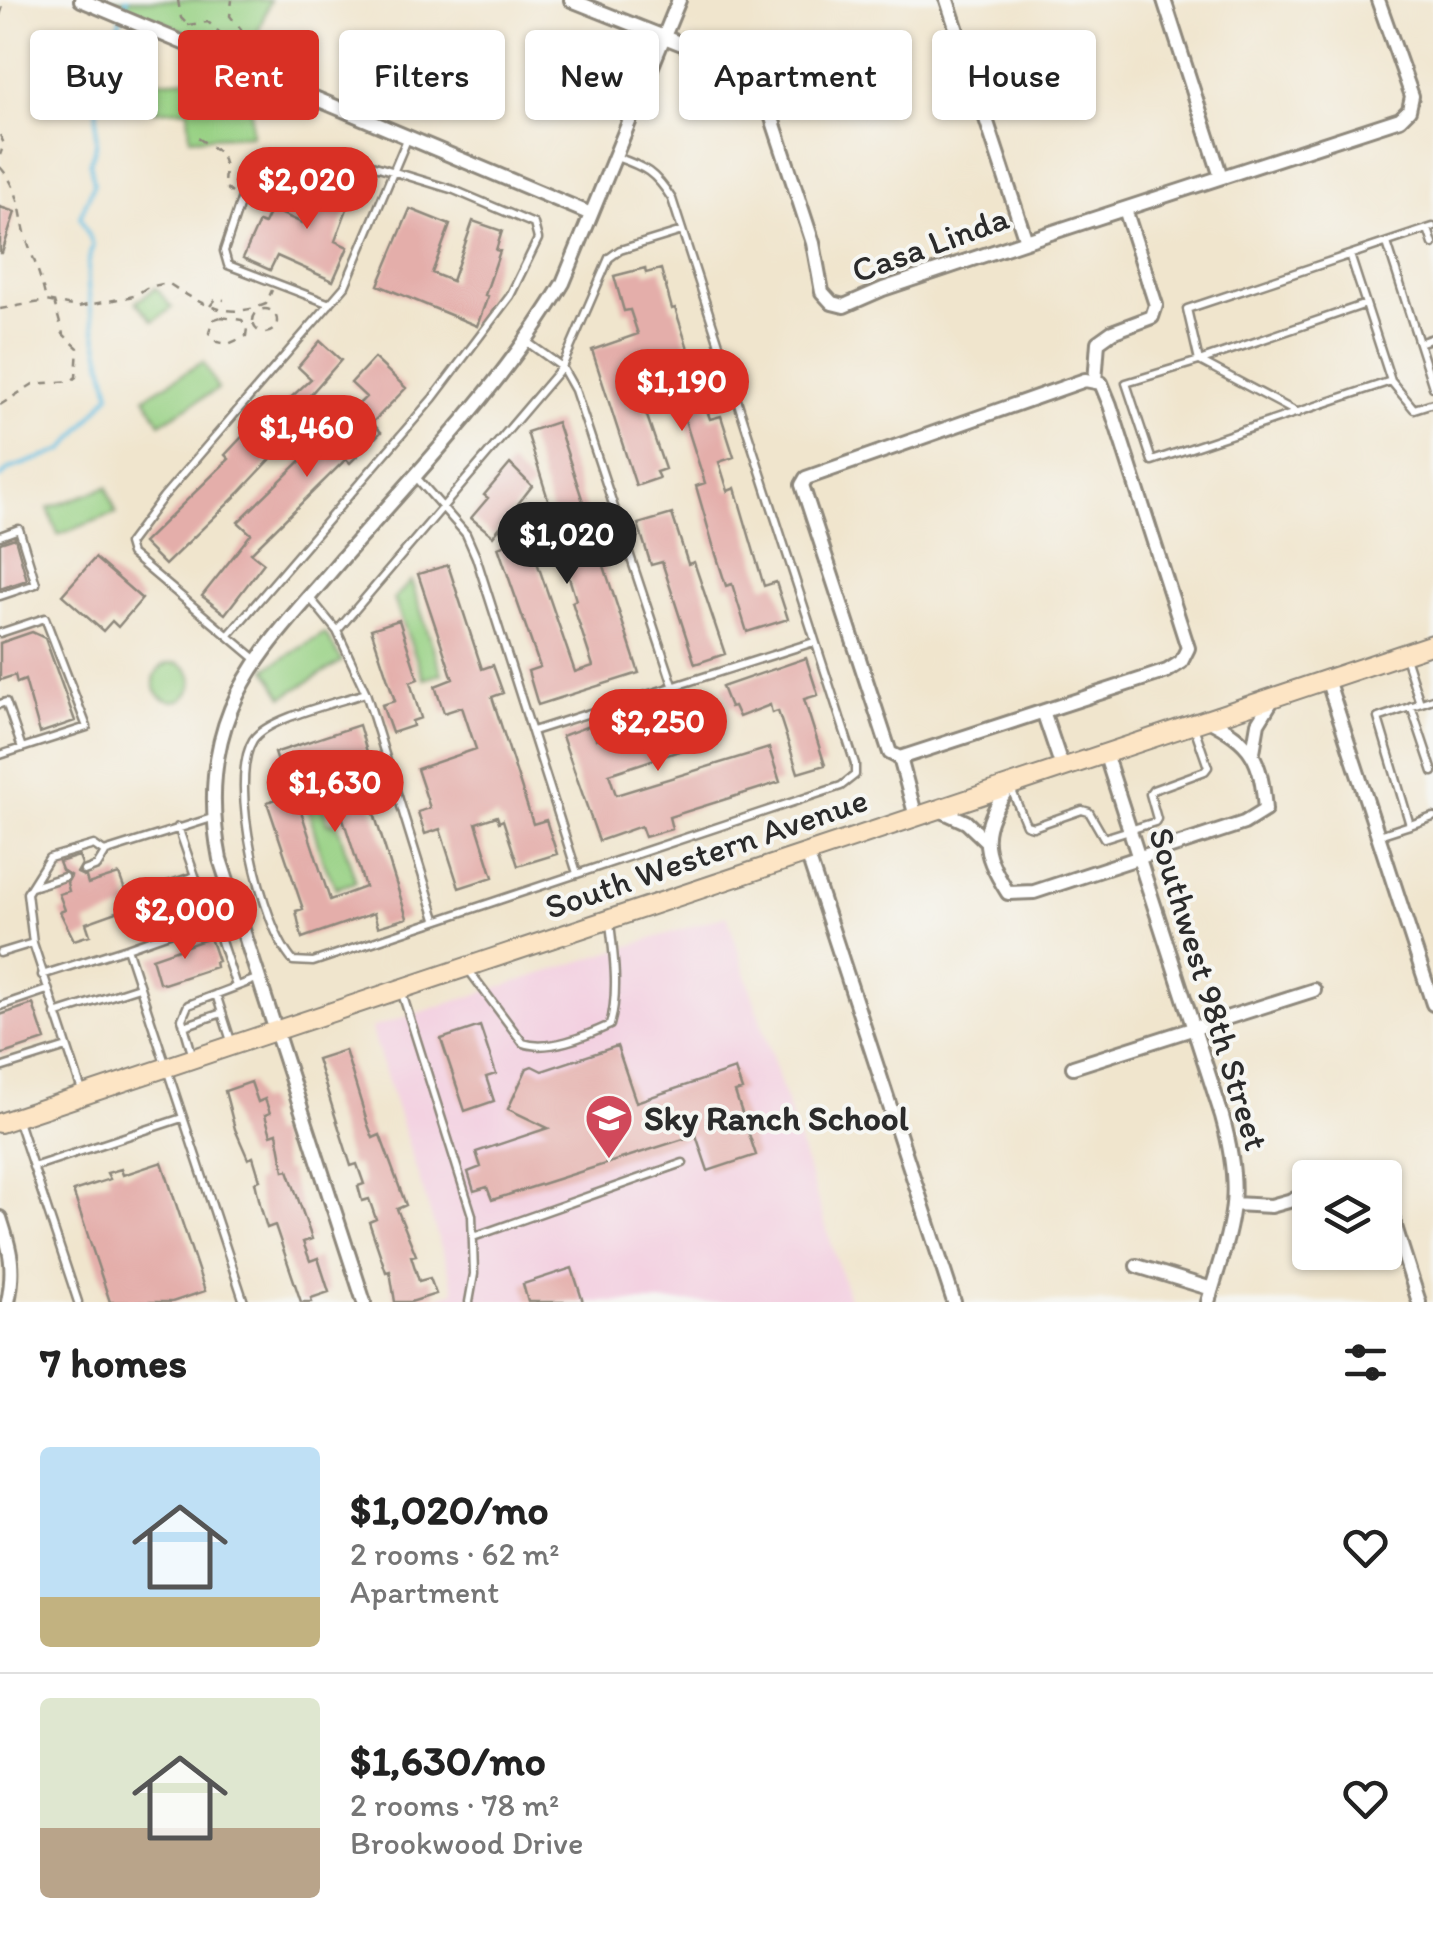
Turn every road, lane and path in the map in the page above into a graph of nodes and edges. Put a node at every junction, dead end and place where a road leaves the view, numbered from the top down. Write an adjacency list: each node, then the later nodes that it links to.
1 (5, 0): 10 (path)
2 (81, 0): 13 (street)
3 (178, 0): 4 (path)
4 (232, 0)
5 (571, 0): 11 (street, Casa Linda)
6 (680, 0): 11 (street)
7 (947, 0): 25 (street)
8 (1164, 0): 19 (street)
9 (1378, 0): 19 (street, Casa Linda)
10 (0, 16)
11 (663, 38): 16 (street); 25 (street, Casa Linda)
12 (0, 135): 15 (path)
13 (408, 136): 18 (lane); 22 (street)
14 (198, 138): 20 (path)
15 (0, 155)
16 (615, 157): 22 (street); 24 (lane)
17 (0, 167): 31 (path)
18 (394, 171): 20 (lane); 33 (lane); 57 (lane)
19 (1221, 176): 21 (street, Casa Linda)
20 (242, 199): 29 (lane)
21 (1125, 209): 25 (street, Casa Linda); 45 (street)
22 (592, 214): 40 (street)
23 (1430, 228): 26 (lane); 27 (lane)
24 (682, 231): 43 (lane); 58 (lane)
25 (1026, 241)
26 (1387, 243): 28 (lane); 41 (lane)
27 (1433, 244)
28 (1350, 255): 34 (lane); 42 (lane)
29 (275, 284): 33 (lane); 35 (path)
30 (224, 300): 35 (path)
31 (46, 301): 32 (path); 36 (path)
32 (54, 302): 35 (path); 48 (path)
33 (330, 304): 57 (lane)
34 (1366, 304): 42 (lane); 44 (lane)
35 (210, 308)
36 (0, 309)
37 (209, 333): 37 (path)
38 (270, 333): 38 (path)
39 (1433, 338): 41 (lane)
40 (527, 342): 43 (lane); 50 (street)
41 (1419, 343): 46 (lane)
42 (1198, 360): 49 (lane); 49 (lane)
43 (562, 367): 51 (lane); 63 (lane)
44 (1391, 381): 47 (lane); 49 (lane)
45 (1095, 382): 70 (street); 77 (street)
46 (1433, 387)
47 (1433, 403)
48 (0, 405)
49 (1298, 413)
50 (414, 475): 51 (lane); 54 (street)
51 (442, 504): 55 (lane); 72 (lane)
52 (0, 536): 53 (lane)
53 (0, 596)
54 (309, 597): 55 (lane); 61 (street)
55 (336, 631): 64 (lane)
56 (0, 633): 73 (lane)
57 (228, 636): 61 (lane)
58 (814, 642): 63 (lane); 94 (lane)
59 (1433, 644): 60 (main road, South Western Avenue)
60 (1404, 653): 62 (main road, South Western Avenue); 67 (lane)
61 (258, 661): 83 (street)
62 (1327, 679): 65 (main road, South Western Avenue); 88 (street)
63 (674, 688): 72 (lane)
64 (366, 693): 99 (lane); 99 (lane)
65 (1274, 697): 71 (main road, South Western Avenue); 74 (street)
66 (1433, 698): 67 (lane)
67 (1420, 703): 69 (lane)
68 (0, 704): 73 (lane)
69 (1410, 706): 79 (lane); 85 (lane)
70 (1044, 714): 77 (street); 78 (street)
71 (1200, 722): 74 (street); 75 (main road, South Western Avenue); 87 (lane)
72 (533, 731): 94 (lane)
73 (22, 748): 76 (lane)
74 (1252, 752): 92 (street)
75 (1105, 753): 78 (main road, South Western Avenue); 87 (street, Southwest 98th Street)
76 (0, 755)
77 (900, 758): 82 (street)
78 (1062, 767): 80 (main road, South Western Avenue)
79 (1433, 772)
80 (1010, 785): 81 (main road, South Western Avenue); 87 (lane); 89 (street)
81 (938, 809): 82 (main road, South Western Avenue); 89 (street)
82 (916, 816): 91 (main road, South Western Avenue)
83 (213, 818): 86 (lane); 107 (street)
84 (1433, 818): 85 (lane)
85 (1410, 825): 88 (lane)
86 (178, 827): 90 (lane); 95 (lane)
87 (1130, 830): 92 (street, Southwest 98th Street)
88 (1378, 835): 114 (street)
89 (985, 840): 92 (street)
90 (105, 852): 93 (lane); 97 (lane)
91 (808, 853): 100 (main road, South Western Avenue); 145 (street)
92 (1138, 858): 119 (street, Southwest 98th Street)
93 (84, 870)
94 (577, 873): 99 (lane)
95 (195, 876): 98 (lane); 103 (lane)
96 (64, 877): 97 (lane)
97 (30, 888): 102 (lane)
98 (141, 894)
99 (436, 919)
100 (610, 920): 105 (main road, South Western Avenue); 105 (lane)
101 (221, 941): 109 (lane)
102 (33, 942): 104 (lane); 106 (lane)
103 (127, 948): 106 (lane); 108 (lane)
104 (1, 950)
105 (466, 968): 110 (main road, South Western Avenue)
106 (42, 975): 111 (lane)
107 (258, 978): 109 (lane); 120 (street)
108 (139, 986): 117 (lane); 126 (lane)
109 (236, 986): 113 (lane)
110 (401, 989): 120 (main road, South Western Avenue); 135 (lane)
111 (48, 990): 115 (lane); 117 (lane)
112 (1314, 990): 119 (street)
113 (216, 994): 116 (lane); 118 (lane)
114 (1433, 1004)
115 (0, 1006)
116 (222, 1013): 118 (lane); 121 (lane)
117 (56, 1014): 122 (lane)
118 (184, 1026): 123 (lane)
119 (1194, 1029): 124 (street); 133 (street, Southwest 98th Street)
120 (276, 1031): 121 (main road, South Western Avenue); 143 (street)
121 (232, 1045): 123 (main road, South Western Avenue)
122 (67, 1047): 125 (lane); 127 (lane)
123 (194, 1058): 126 (main road, South Western Avenue)
124 (1073, 1067)
125 (0, 1068)
126 (165, 1068): 127 (main road, South Western Avenue); 128 (lane)
127 (84, 1095): 129 (main road, South Western Avenue)
128 (182, 1118): 131 (lane); 142 (lane)
129 (4, 1121): 131 (lane)
130 (683, 1163): 135 (lane)
131 (33, 1167): 141 (lane)
132 (1292, 1200): 133 (street)
133 (1234, 1204): 139 (street, Southwest 98th Street)
134 (0, 1218): 138 (street)
135 (472, 1237): 144 (lane)
136 (1402, 1248): 146 (street)
137 (1136, 1266): 139 (street)
138 (7, 1276): 140 (street)
139 (1210, 1295)
140 (8, 1302)
141 (78, 1302)
142 (244, 1302)
143 (364, 1302)
144 (469, 1302)
145 (954, 1302)
146 (1419, 1302)

